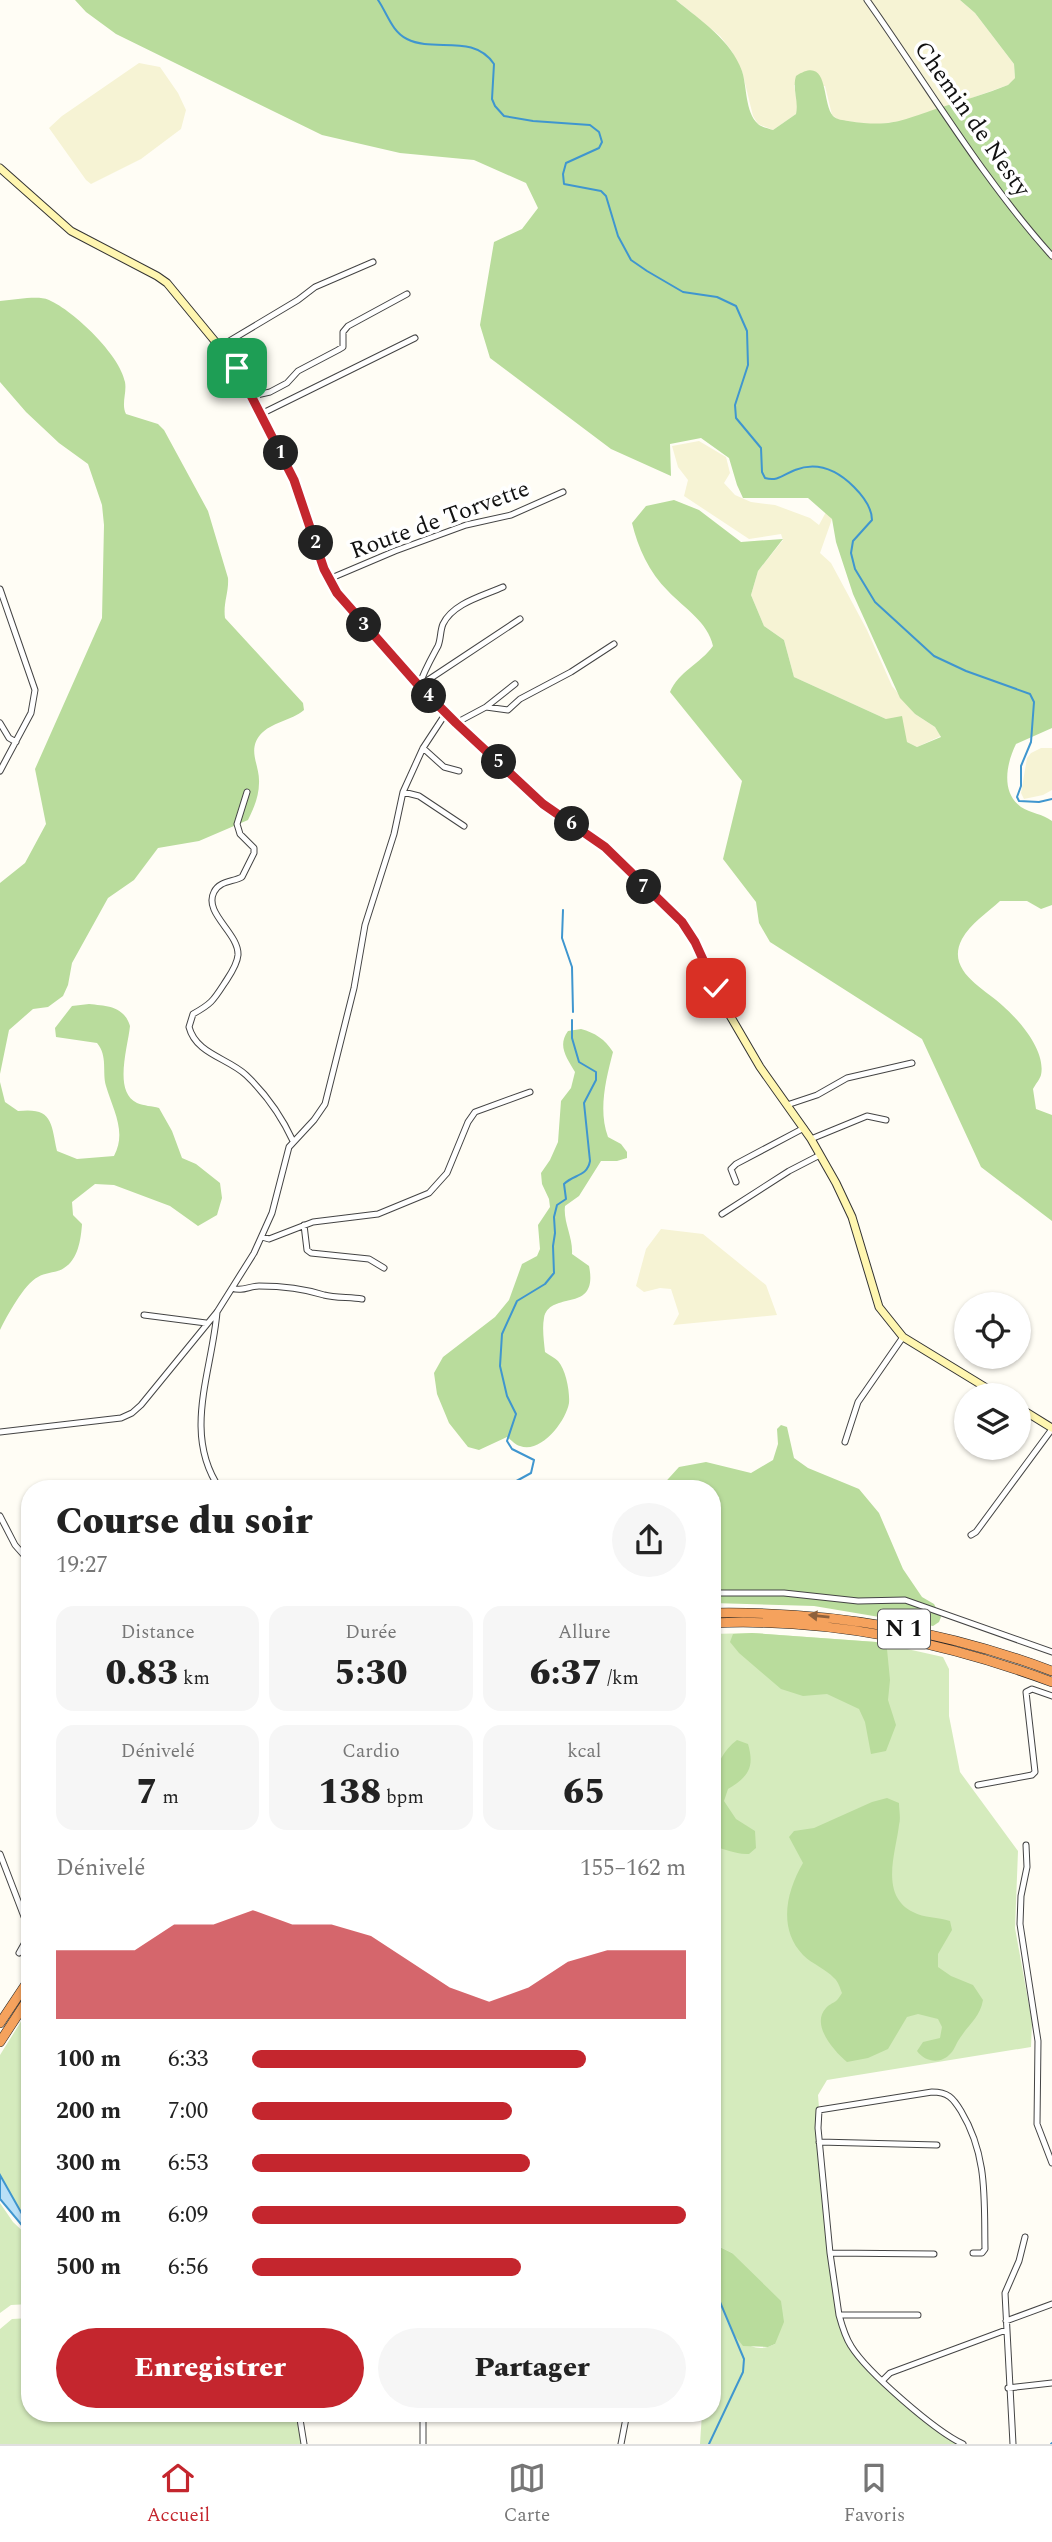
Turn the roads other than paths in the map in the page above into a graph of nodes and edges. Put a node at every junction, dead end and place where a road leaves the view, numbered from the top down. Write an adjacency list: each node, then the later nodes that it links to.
1 (867, 0): 3 (street, Chemin de Nesty)
2 (0, 168): 7 (street)
3 (1052, 256)
4 (373, 262): 7 (street)
5 (407, 294): 8 (street)
6 (415, 338): 9 (street)
7 (220, 346): 8 (street)
8 (253, 396): 9 (street)
9 (261, 414): 11 (street)
10 (563, 492): 11 (street, Route de Torvette)
11 (329, 579): 17 (street)
12 (503, 587): 17 (street)
13 (0, 589): 22 (street)
14 (520, 619): 17 (street)
15 (614, 644): 18 (street)
16 (515, 684): 18 (street)
17 (419, 686): 19 (street)
18 (485, 707): 21 (street)
19 (446, 713): 21 (street); 23 (street)
20 (0, 723): 22 (street)
21 (456, 723): 31 (street)
22 (16, 742): 24 (street)
23 (423, 748): 25 (street); 27 (street)
24 (0, 771)
25 (459, 771)
26 (247, 792): 35 (street)
27 (403, 792): 28 (street); 35 (street)
28 (464, 826)
29 (912, 1063): 31 (street)
30 (530, 1092): 39 (street)
31 (787, 1105): 33 (street)
32 (886, 1120): 34 (street)
33 (804, 1128): 34 (street); 37 (street)
34 (811, 1139): 36 (street)
35 (293, 1141): 40 (street)
36 (820, 1155): 38 (street); 47 (street)
37 (736, 1182)
38 (722, 1214)
39 (304, 1225): 40 (street); 41 (street)
40 (262, 1237): 42 (street)
41 (384, 1268)
42 (232, 1288): 43 (street); 44 (street)
43 (362, 1299)
44 (217, 1312): 46 (street); 53 (street)
45 (144, 1315): 46 (street)
46 (206, 1323): 51 (street)
47 (904, 1338): 48 (street); 52 (street)
48 (978, 1383)
49 (1031, 1415): 50 (street)
50 (1052, 1429): 55 (street)
51 (0, 1432)
52 (845, 1442)
53 (216, 1480)
54 (0, 1516): 56 (street)
55 (971, 1535)
56 (21, 1552)
57 (721, 1592): 60 (street)
58 (721, 1613): 61 (highway, N 1, one-way to 58)
59 (721, 1623): 62 (highway, N 1)
60 (1052, 1652)
61 (1052, 1671)
62 (1052, 1682)
63 (1052, 1696): 64 (street)
64 (978, 1785)
65 (1026, 1844): 76 (street)
66 (0, 1854): 67 (street)
67 (21, 1909)
68 (21, 1949): 69 (street)
69 (19, 1953)
70 (21, 1992): 72 (highway)
71 (21, 2010): 73 (highway)
72 (0, 2023)
73 (0, 2042)
74 (819, 2142): 75 (street); 78 (street); 79 (street)
75 (937, 2145)
76 (1052, 2163)
77 (1026, 2237): 84 (street)
78 (830, 2253): 80 (street); 82 (street)
79 (973, 2253)
80 (934, 2254)
81 (1052, 2304): 84 (street)
82 (839, 2315): 83 (street); 86 (street)
83 (918, 2315)
84 (1006, 2321): 85 (street)
85 (1006, 2330): 86 (street); 88 (street)
86 (883, 2380): 95 (street)
87 (1052, 2384): 88 (street)
88 (1008, 2388): 96 (street)
89 (300, 2422): 92 (street)
90 (423, 2422): 93 (street)
91 (625, 2422): 94 (street)
92 (304, 2444)
93 (423, 2444)
94 (621, 2444)
95 (963, 2444)
96 (1013, 2444)

